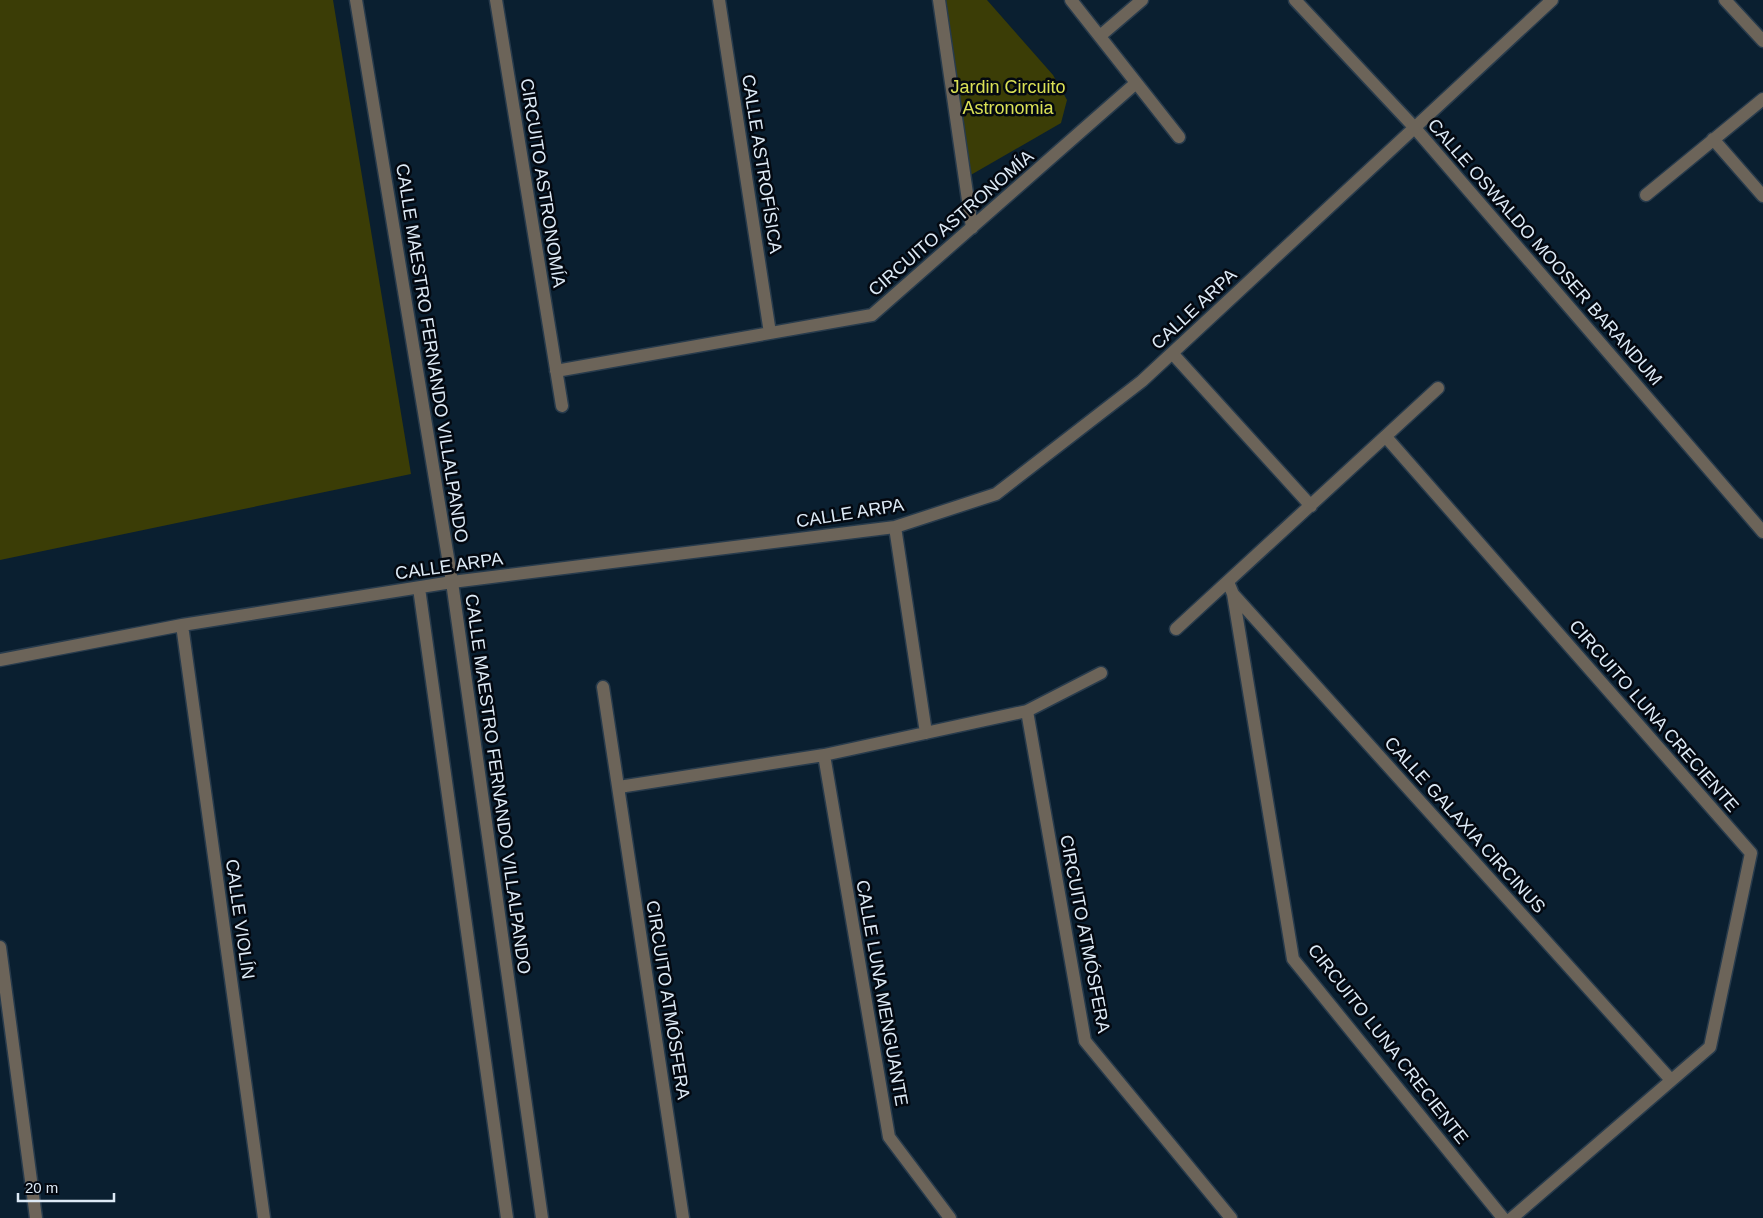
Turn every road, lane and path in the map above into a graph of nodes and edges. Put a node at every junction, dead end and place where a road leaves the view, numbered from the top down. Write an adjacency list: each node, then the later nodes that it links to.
1 (356, 0): 29 (street, CALLE MAESTRO FERNANDO VILLALPANDO)
2 (496, 0): 22 (street, CIRCUITO ASTRONOMÍA)
3 (719, 0): 20 (street, CALLE ASTROFÍSICA)
4 (939, 0): 19 (street)
5 (1071, 0): 10 (street)
6 (1142, 0): 10 (street)
7 (1295, 0): 14 (street, CALLE OSWALDO MOOSER BARANDUM)
8 (1552, 0): 14 (street, CALLE ARPA)
9 (1725, 0): 11 (street)
10 (1100, 36): 12 (street)
11 (1763, 41)
12 (1136, 82): 15 (street); 19 (street, CIRCUITO ASTRONOMÍA)
13 (1763, 99): 16 (street)
14 (1414, 127): 21 (street, CALLE ARPA); 28 (street, CALLE OSWALDO MOOSER BARANDUM)
15 (1179, 137)
16 (1713, 139): 17 (street); 18 (street)
17 (1646, 195)
18 (1763, 196)
19 (972, 228): 20 (street, CIRCUITO ASTRONOMÍA)
20 (770, 333): 22 (street, CIRCUITO ASTRONOMÍA)
21 (1172, 353): 26 (street); 27 (street, CALLE ARPA)
22 (556, 371): 24 (street, CIRCUITO ASTRONOMÍA)
23 (1438, 388): 25 (street)
24 (562, 406)
25 (1386, 437): 26 (street); 42 (street, CIRCUITO LUNA CRECIENTE)
26 (1311, 506): 31 (street)
27 (895, 527): 29 (street, CALLE ARPA); 38 (street)
28 (1763, 532)
29 (452, 582): 30 (street, CALLE ARPA); 46 (street, CALLE MAESTRO FERNANDO VILLALPANDO)
30 (419, 588): 32 (street, CALLE ARPA); 45 (street)
31 (1230, 588): 33 (street); 42 (street, CALLE GALAXIA CIRCINUS); 50 (street, CIRCUITO LUNA CRECIENTE)
32 (182, 625): 34 (street, CALLE ARPA); 44 (street, CALLE VIOLÍN)
33 (1176, 629)
34 (0, 660)
35 (1101, 673): 37 (street)
36 (603, 687): 40 (street, CIRCUITO ATMÓSFERA)
37 (1027, 711): 38 (street); 49 (street, CIRCUITO ATMÓSFERA)
38 (926, 733): 39 (street)
39 (824, 755): 40 (street); 48 (street, CALLE LUNA MENGUANTE)
40 (618, 788): 47 (street, CIRCUITO ATMÓSFERA)
41 (0, 947): 43 (street)
42 (1671, 1080): 51 (street, CIRCUITO LUNA CRECIENTE)
43 (36, 1218)
44 (264, 1218)
45 (507, 1218)
46 (542, 1218)
47 (683, 1218)
48 (950, 1218)
49 (1230, 1218)
50 (1504, 1218)
51 (1512, 1218)

